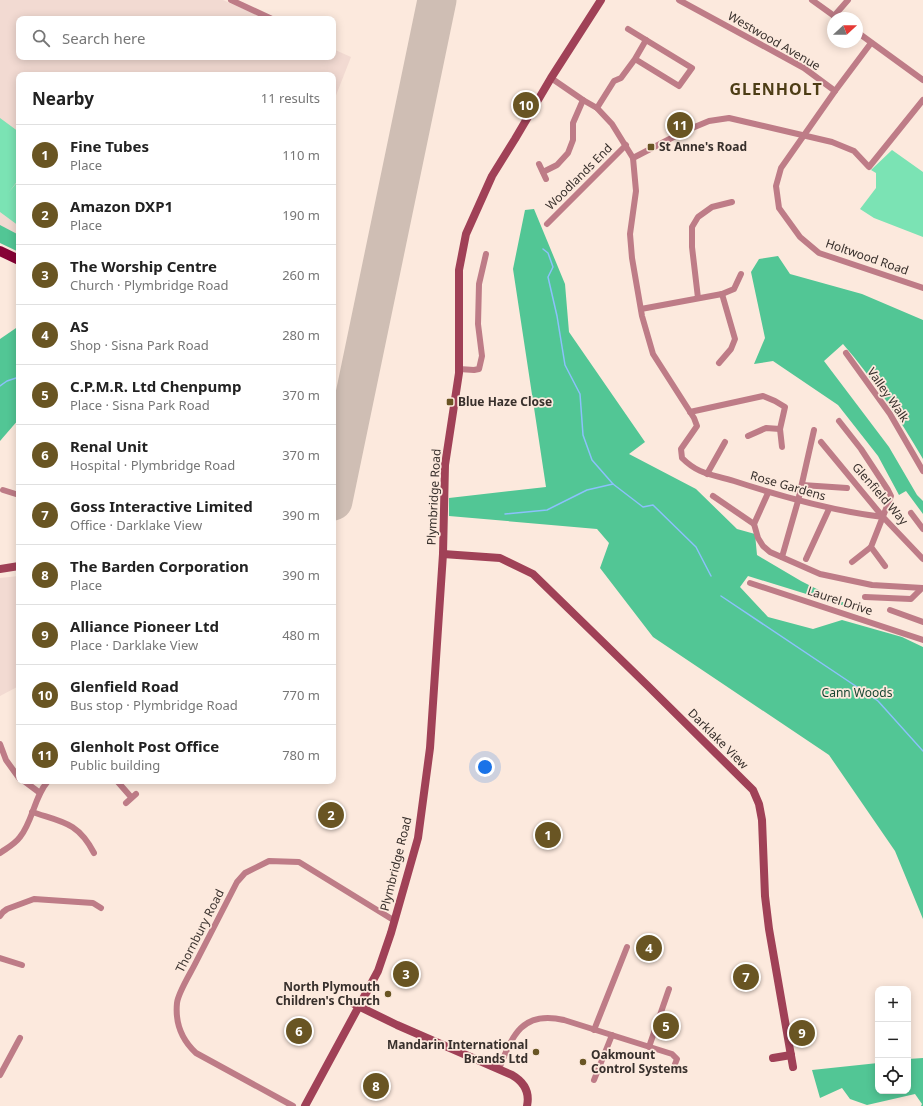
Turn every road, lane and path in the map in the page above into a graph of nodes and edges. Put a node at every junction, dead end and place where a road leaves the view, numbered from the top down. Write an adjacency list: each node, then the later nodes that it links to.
1 (231, 0): 8 (street)
2 (601, 0): 14 (main road, Plymbridge Road)
3 (679, 0): 16 (street, Westwood Avenue)
4 (812, 0): 6 (street)
5 (848, 0): 7 (street)
6 (829, 12)
7 (840, 12)
8 (266, 16)
9 (628, 29): 11 (street)
10 (863, 37): 12 (street)
11 (646, 40): 13 (street); 13 (street)
12 (871, 43): 15 (street); 16 (street, Holtwood Road)
13 (635, 59): 19 (street)
14 (551, 78): 17 (street); 38 (main road, Plymbridge Road)
15 (923, 80)
16 (835, 91): 20 (street, Holtwood Road)
17 (583, 100): 19 (street); 24 (street)
18 (923, 100): 20 (street)
19 (597, 108): 21 (street)
20 (803, 134): 22 (street); 32 (street, Holtwood Road)
21 (626, 145): 22 (street); 27 (street, Woodlands End)
22 (633, 158): 35 (street)
23 (539, 164): 24 (street)
24 (543, 172): 25 (street)
25 (546, 179)
26 (732, 202): 34 (street)
27 (547, 224)
28 (0, 251): 30 (main road)
29 (486, 254): 38 (street)
30 (16, 259)
31 (741, 274): 33 (street)
32 (923, 288)
33 (722, 294): 34 (street); 37 (street)
34 (698, 298): 35 (street)
35 (641, 309): 39 (street)
36 (846, 353): 47 (street, Valley Walk)
37 (719, 363)
38 (459, 369): 62 (main road, Plymbridge Road)
39 (690, 412): 41 (street); 48 (street, Rose Gardens)
40 (839, 421): 58 (street)
41 (780, 429): 43 (street); 46 (street)
42 (814, 430): 49 (street)
43 (748, 436)
44 (725, 442): 48 (street)
45 (821, 442): 58 (street, Glenfield Way)
46 (782, 447)
47 (923, 471)
48 (708, 474): 52 (street, Rose Gardens)
49 (802, 485): 50 (street); 55 (street)
50 (847, 488)
51 (3, 490): 53 (street)
52 (768, 493): 55 (street, Rose Gardens); 59 (street)
53 (16, 494)
54 (713, 496): 59 (street)
55 (798, 501): 56 (street, Rose Gardens); 63 (street)
56 (829, 509): 58 (street, Rose Gardens); 64 (street)
57 (911, 513): 60 (street)
58 (883, 517): 61 (street); 65 (street, Glenfield Way)
59 (754, 524): 63 (street)
60 (923, 530)
61 (871, 547): 66 (street); 68 (street)
62 (443, 554): 88 (main road, Plymbridge Road); 98 (main road, Darklake View)
63 (782, 557): 71 (street)
64 (806, 558)
65 (923, 559)
66 (852, 562)
67 (16, 566): 69 (main road)
68 (885, 566)
69 (0, 569)
70 (750, 583): 75 (street, Laurel Drive)
71 (922, 589): 72 (street)
72 (865, 597)
73 (890, 610): 74 (street)
74 (923, 622)
75 (923, 640)
76 (0, 744): 77 (street)
77 (16, 774)
78 (28, 784): 81 (street)
79 (46, 784): 81 (street)
80 (120, 784): 82 (street)
81 (40, 793): 83 (street)
82 (126, 804)
83 (32, 812): 84 (street); 85 (street)
84 (0, 853)
85 (94, 853)
86 (101, 908): 87 (street)
87 (0, 916)
88 (395, 921): 93 (main road, Plymbridge Road); 105 (street, Thornbury Road)
89 (627, 947): 94 (street)
90 (0, 958): 91 (street)
91 (22, 965)
92 (669, 989): 97 (street)
93 (356, 1006): 102 (main road); 106 (main road, Plymbridge Road); 107 (main road, Plymbridge Road)
94 (594, 1030): 95 (street); 102 (street)
95 (612, 1035): 97 (street); 104 (street)
96 (20, 1038): 103 (street)
97 (649, 1047): 100 (street)
98 (791, 1055): 99 (main road); 101 (main road, Darklake View)
99 (774, 1058)
100 (675, 1064)
101 (793, 1067)
102 (499, 1069): 108 (main road)
103 (0, 1075)
104 (594, 1080)
105 (293, 1106)
106 (301, 1106)
107 (305, 1106)
108 (527, 1106)

